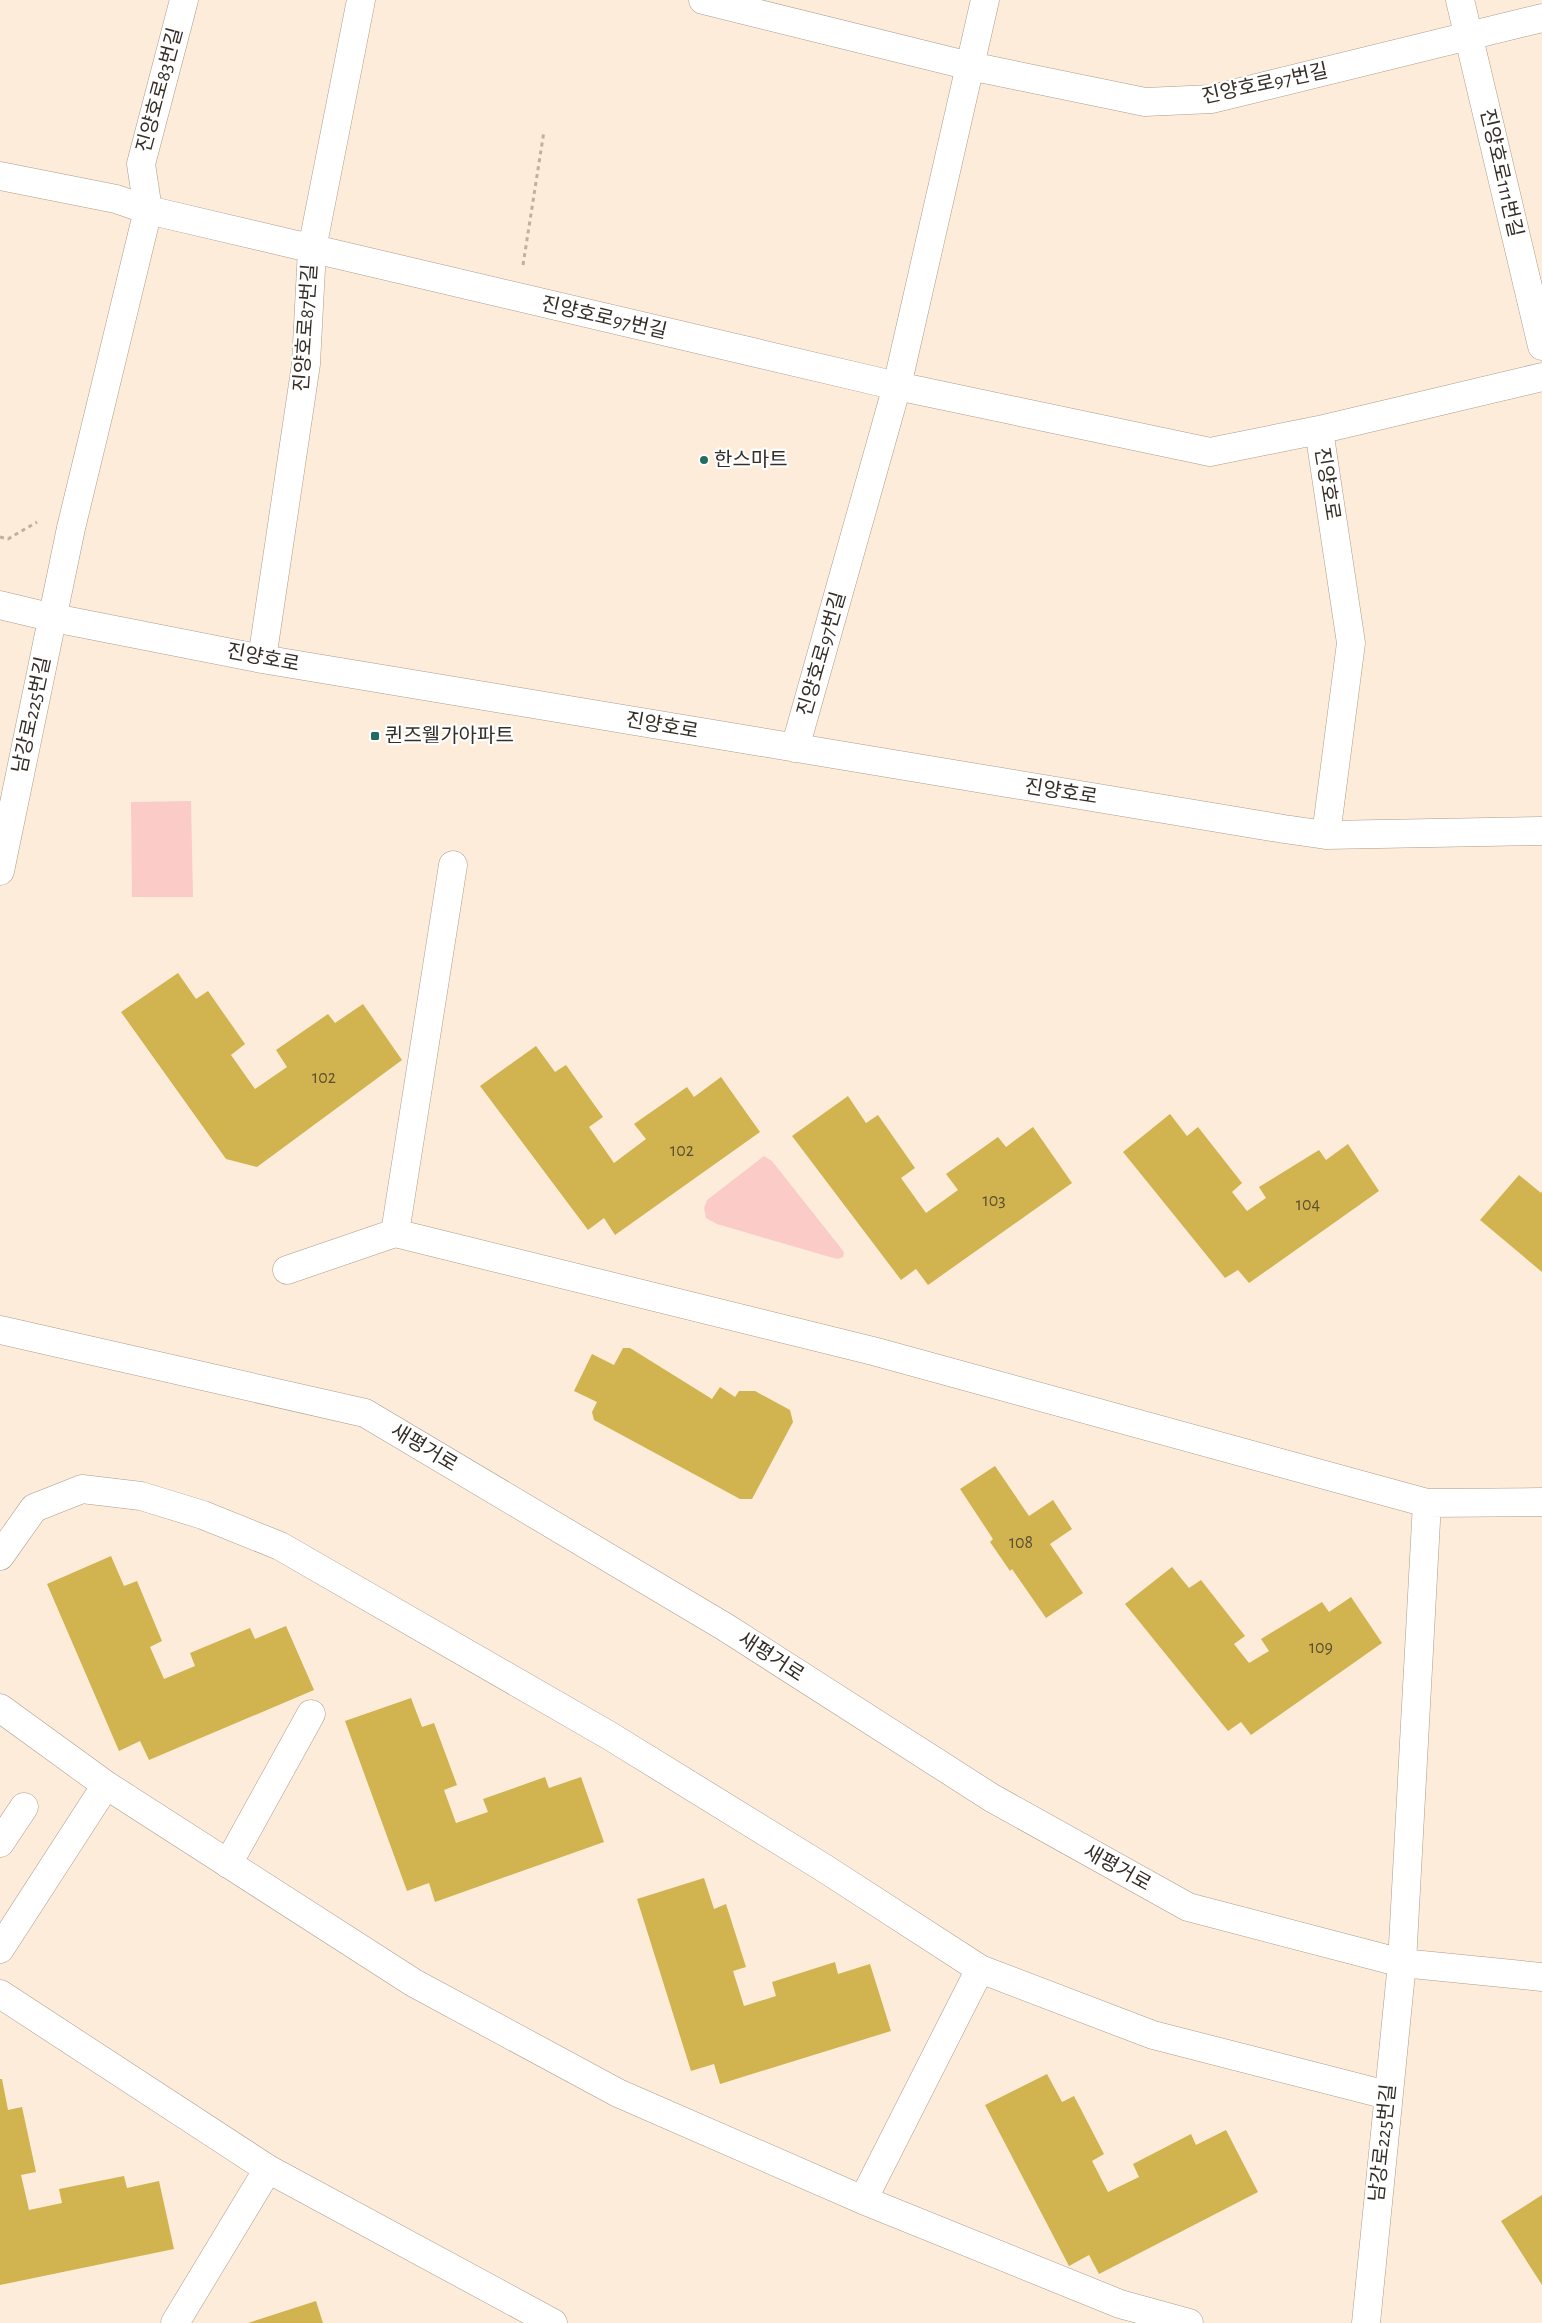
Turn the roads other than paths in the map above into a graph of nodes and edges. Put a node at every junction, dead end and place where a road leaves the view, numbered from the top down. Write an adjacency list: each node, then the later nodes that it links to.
1 (184, 0): 10 (street, 진양호로83번길)
2 (361, 0): 11 (street, 진양호로87번길)
3 (703, 0): 8 (street, 진양호로97번길)
4 (985, 0): 8 (street, 진양호로97번길)
5 (1460, 0): 7 (street, 진양호로111번길)
6 (1542, 18): 7 (street, 진양호로97번길)
7 (1469, 37): 8 (street, 진양호로97번길); 12 (street, 진양호로111번길)
8 (970, 66): 14 (street, 진양호로97번길)
9 (0, 176): 10 (street, 진양호로97번길)
10 (148, 210): 11 (street, 진양호로97번길); 17 (street, 남강로225번길)
11 (312, 249): 14 (street, 진양호로97번길); 18 (street, 진양호로87번길)
12 (1542, 346)
13 (1542, 377): 15 (street)
14 (897, 386): 15 (street); 19 (street, 진양호로97번길)
15 (1319, 430): 21 (street, 진양호로)
16 (0, 605): 17 (street, 진양호로)
17 (54, 618): 18 (street, 진양호로); 23 (street, 남강로225번길)
18 (262, 659): 19 (street, 진양호로)
19 (795, 748): 21 (street, 진양호로)
20 (1542, 831): 21 (street, 진양호로)
21 (1326, 835)
22 (453, 865): 24 (street)
23 (0, 870)
24 (395, 1234): 25 (street); 28 (street)
25 (287, 1270)
26 (0, 1330): 37 (street, 새평거로)
27 (1542, 1502): 28 (street)
28 (1427, 1503): 37 (street, 남강로225번길)
29 (0, 1556): 38 (street)
30 (0, 1708): 32 (street)
31 (311, 1714): 35 (street)
32 (106, 1785): 35 (street); 36 (street)
33 (24, 1808): 34 (street)
34 (0, 1843)
35 (228, 1864): 43 (street)
36 (0, 1949)
37 (1402, 1963): 39 (street, 새평거로); 41 (street, 남강로225번길)
38 (980, 1969): 41 (street); 43 (street)
39 (1542, 1977)
40 (0, 1994): 42 (street)
41 (1387, 2095): 47 (street, 남강로225번길)
42 (268, 2169): 44 (street); 45 (street)
43 (863, 2200): 46 (street)
44 (175, 2323)
45 (553, 2323)
46 (1189, 2323)
47 (1366, 2323)

